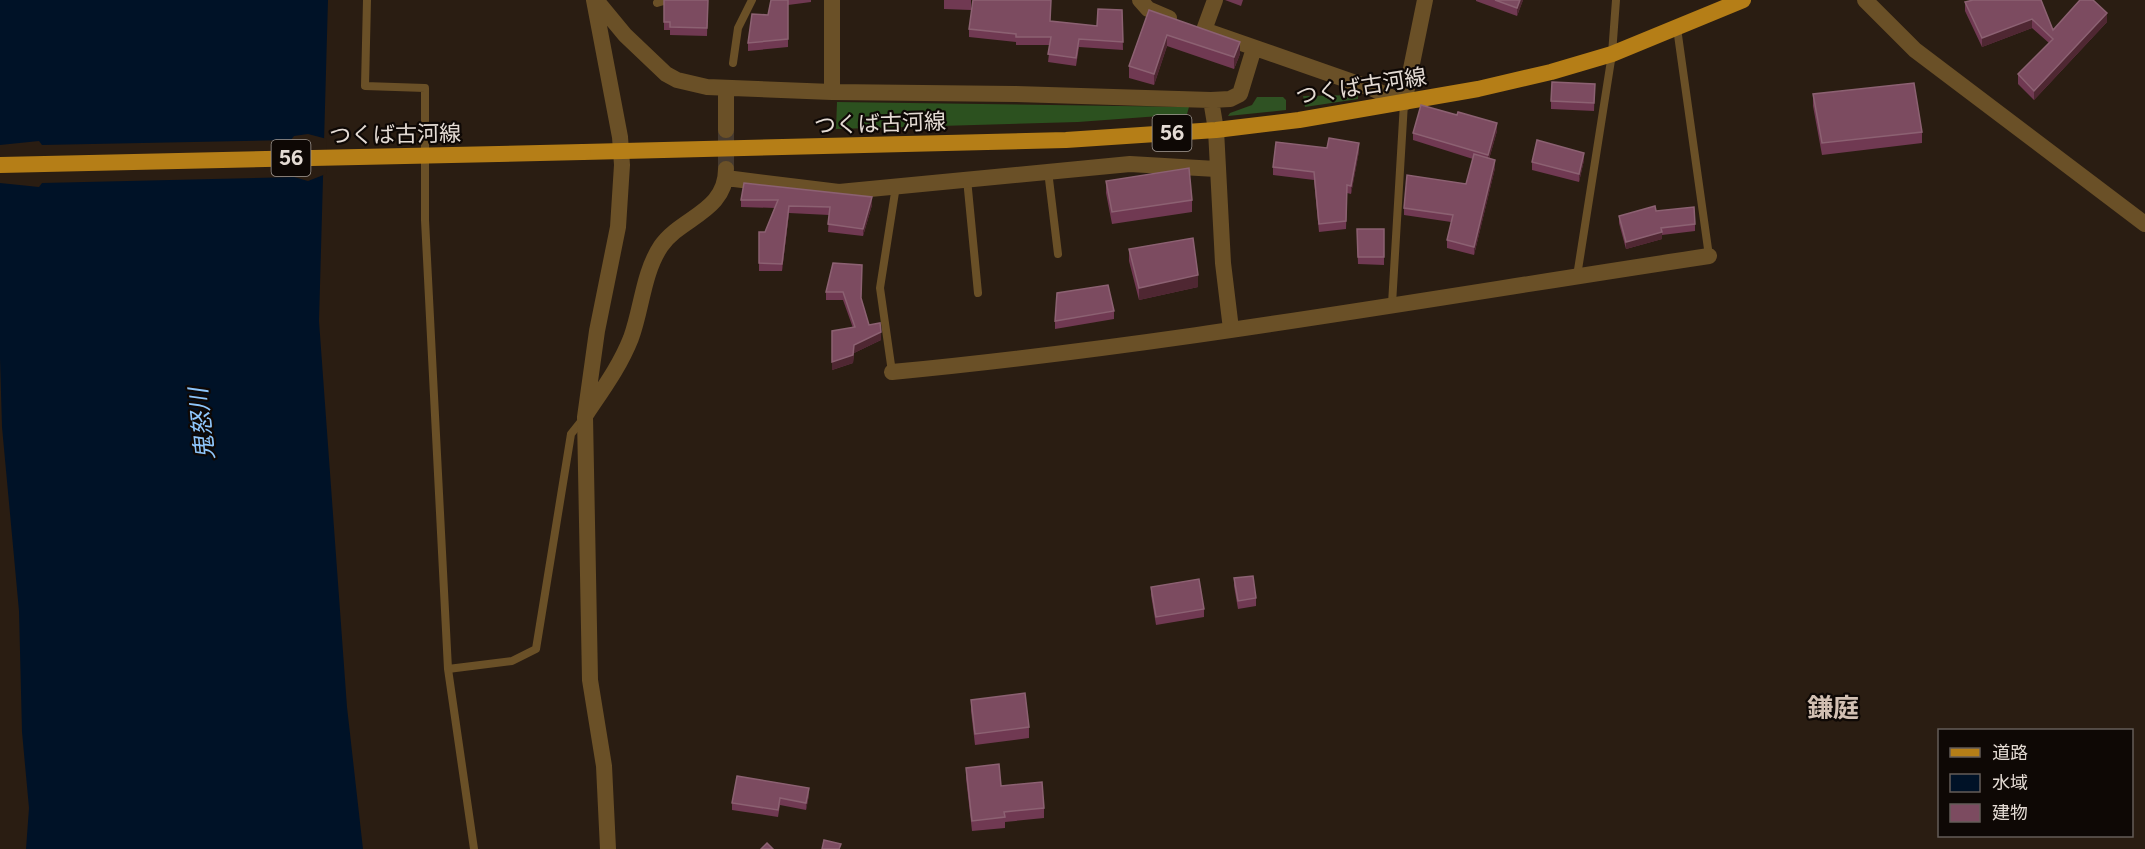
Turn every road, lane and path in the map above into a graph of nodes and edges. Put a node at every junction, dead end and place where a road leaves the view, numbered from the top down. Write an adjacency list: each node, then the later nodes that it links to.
1 (367, 0): 39 (lane)
2 (595, 0): 18 (street); 24 (street)
3 (667, 0): 12 (lane)
4 (752, 0): 17 (lane)
5 (832, 0): 19 (street)
6 (1140, 0): 13 (street)
7 (1215, 0): 13 (street)
8 (1425, 0): 21 (street)
9 (1616, 0): 16 (lane)
10 (1743, 0): 14 (main road, つくば古河線 / 56)
11 (1865, 0): 30 (street)
12 (657, 3)
13 (1193, 26): 15 (street)
14 (1677, 28): 16 (main road, つくば古河線 / 56); 32 (lane)
15 (1254, 48): 20 (street); 21 (street)
16 (1612, 54): 21 (main road, つくば古河線 / 56); 33 (lane)
17 (733, 63)
18 (726, 89): 19 (street); 23 (street)
19 (832, 92): 20 (street)
20 (1211, 100): 22 (street)
21 (1404, 103): 22 (main road, つくば古河線 / 56); 35 (lane)
22 (1216, 129): 24 (main road, つくば古河線 / 56); 26 (street)
23 (726, 130)
24 (621, 152): 25 (main road, つくば古河線 / 56, bridge); 38 (street)
25 (0, 165)
26 (1216, 169): 27 (street); 36 (street)
27 (1048, 171): 28 (street); 31 (lane)
28 (967, 179): 29 (street); 34 (lane)
29 (897, 185): 37 (lane); 38 (street)
30 (2145, 224)
31 (1058, 254)
32 (1709, 256): 33 (street)
33 (1577, 276): 35 (street)
34 (978, 293)
35 (1392, 304): 36 (street)
36 (1231, 329): 37 (street)
37 (892, 372)
38 (585, 417): 39 (lane); 41 (street)
39 (448, 669): 40 (lane)
40 (474, 849)
41 (608, 849)

